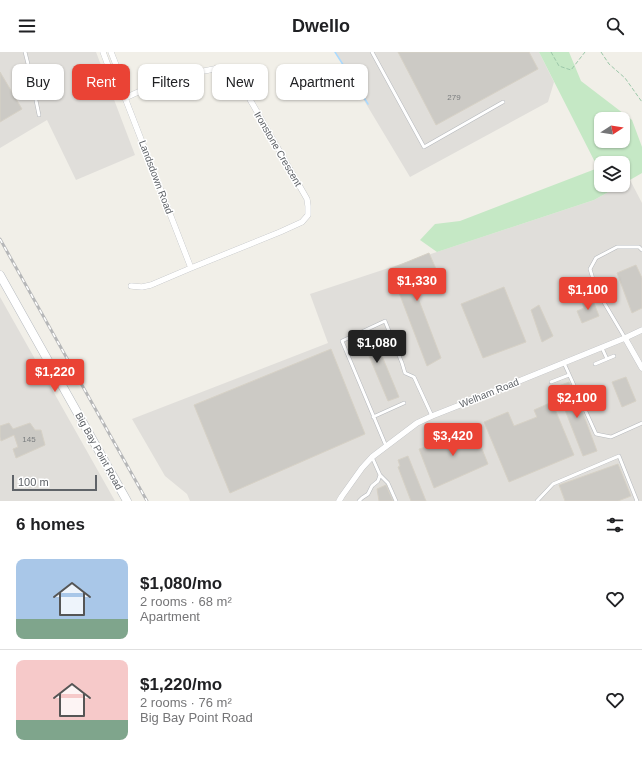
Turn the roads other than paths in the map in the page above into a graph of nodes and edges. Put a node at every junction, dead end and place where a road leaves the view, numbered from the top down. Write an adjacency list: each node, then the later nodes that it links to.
1 (24, 52): 10 (lane)
2 (103, 52): 5 (street, Landsdown Road)
3 (111, 52): 6 (street, Landsdown Road)
4 (372, 52): 9 (lane)
5 (107, 64)
6 (116, 64)
7 (130, 96): 12 (street, Ironstone Crescent)
8 (126, 100): 12 (street, Landsdown Road)
9 (503, 102)
10 (39, 115)
11 (642, 250): 16 (lane)
12 (191, 268): 14 (street)
13 (0, 275): 32 (street, Big Bay Point Road)
14 (131, 286)
15 (642, 330): 16 (street, Welham Road)
16 (625, 338): 17 (street, Welham Road); 22 (street)
17 (602, 348): 19 (lane); 20 (street, Welham Road)
18 (614, 356): 19 (lane)
19 (607, 359): 21 (lane)
20 (564, 363): 23 (lane); 26 (street, Welham Road)
21 (595, 364)
22 (642, 368)
23 (569, 375): 24 (lane); 28 (lane)
24 (552, 382)
25 (404, 403): 27 (lane)
26 (432, 416): 27 (lane); 29 (street, Welham Road)
27 (373, 418): 29 (lane)
28 (642, 423)
29 (386, 446): 30 (street, Welham Road)
30 (372, 457): 31 (lane); 33 (street, Welham Road)
31 (380, 475): 34 (lane); 35 (lane)
32 (127, 501)
33 (339, 501)
34 (359, 501)
35 (396, 501)
36 (538, 501): 37 (lane)
37 (636, 501)

